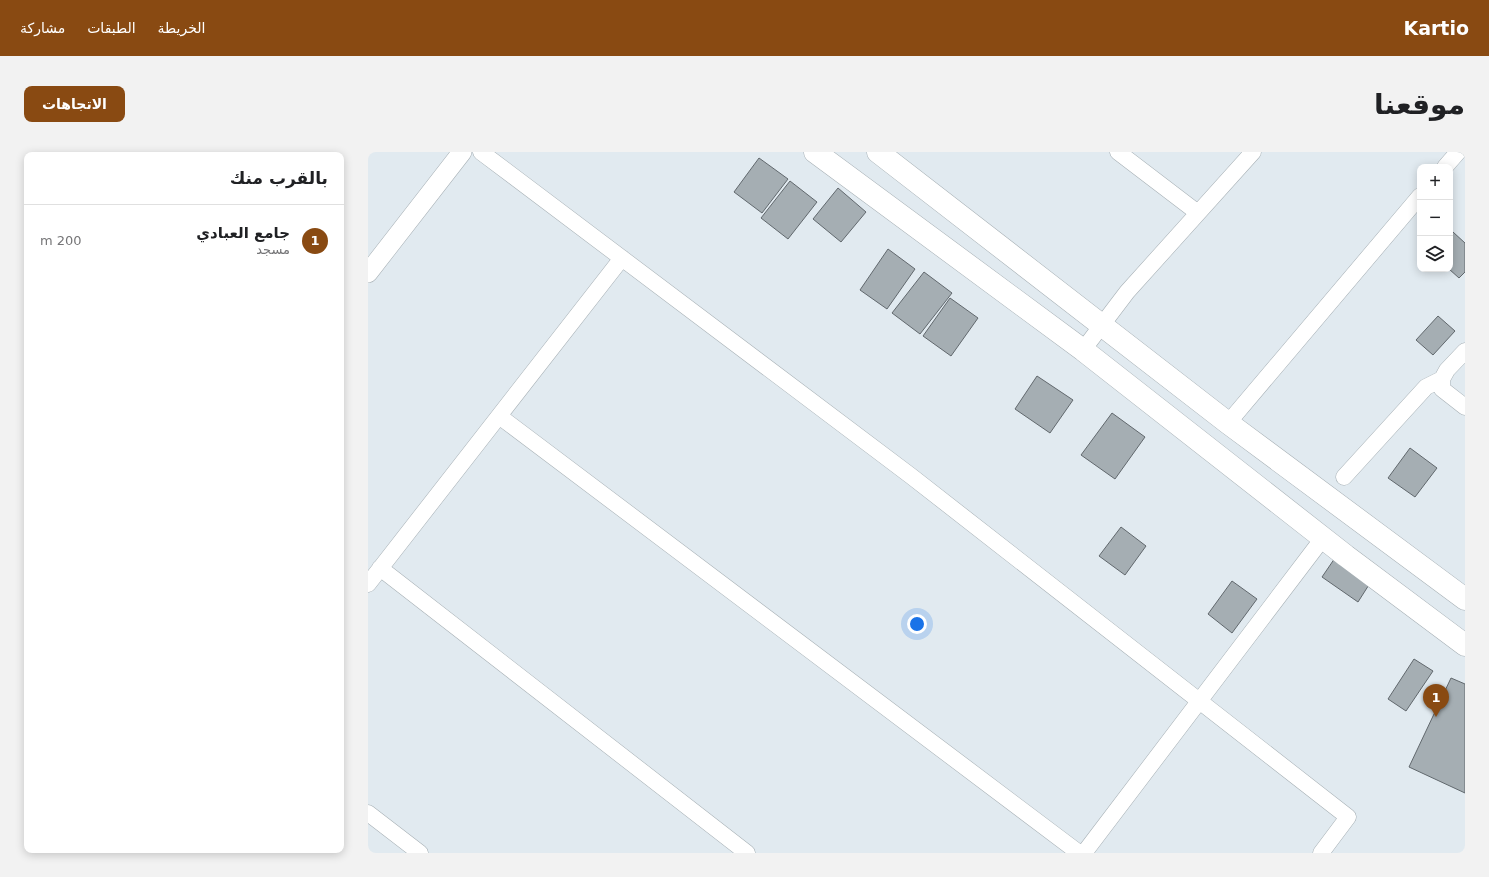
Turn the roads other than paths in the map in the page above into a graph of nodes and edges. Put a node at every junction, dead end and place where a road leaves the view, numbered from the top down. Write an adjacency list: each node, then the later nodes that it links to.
1 (462, 152): 12 (street)
2 (481, 152): 11 (street)
3 (814, 152): 14 (main road)
4 (878, 152): 13 (main road)
5 (1118, 152): 10 (street)
6 (1253, 152): 10 (street)
7 (1458, 152): 8 (street)
8 (1448, 164)
9 (1417, 200): 19 (street)
10 (1198, 213): 13 (street)
11 (622, 258): 18 (street); 26 (street)
12 (368, 273)
13 (1102, 325): 14 (street); 19 (main road)
14 (1083, 350): 21 (main road)
15 (1465, 351): 16 (street)
16 (1442, 379): 17 (street); 20 (street)
17 (1465, 407)
18 (499, 416): 22 (street); 30 (street)
19 (1228, 423): 24 (main road)
20 (1344, 477)
21 (1323, 538): 25 (main road); 26 (street)
22 (380, 568): 23 (street); 29 (street)
23 (368, 584)
24 (1465, 599)
25 (1465, 645)
26 (1199, 702): 31 (street); 32 (street)
27 (368, 813): 28 (street)
28 (420, 853)
29 (747, 853)
30 (1079, 853)
31 (1084, 853)
32 (1321, 853)

